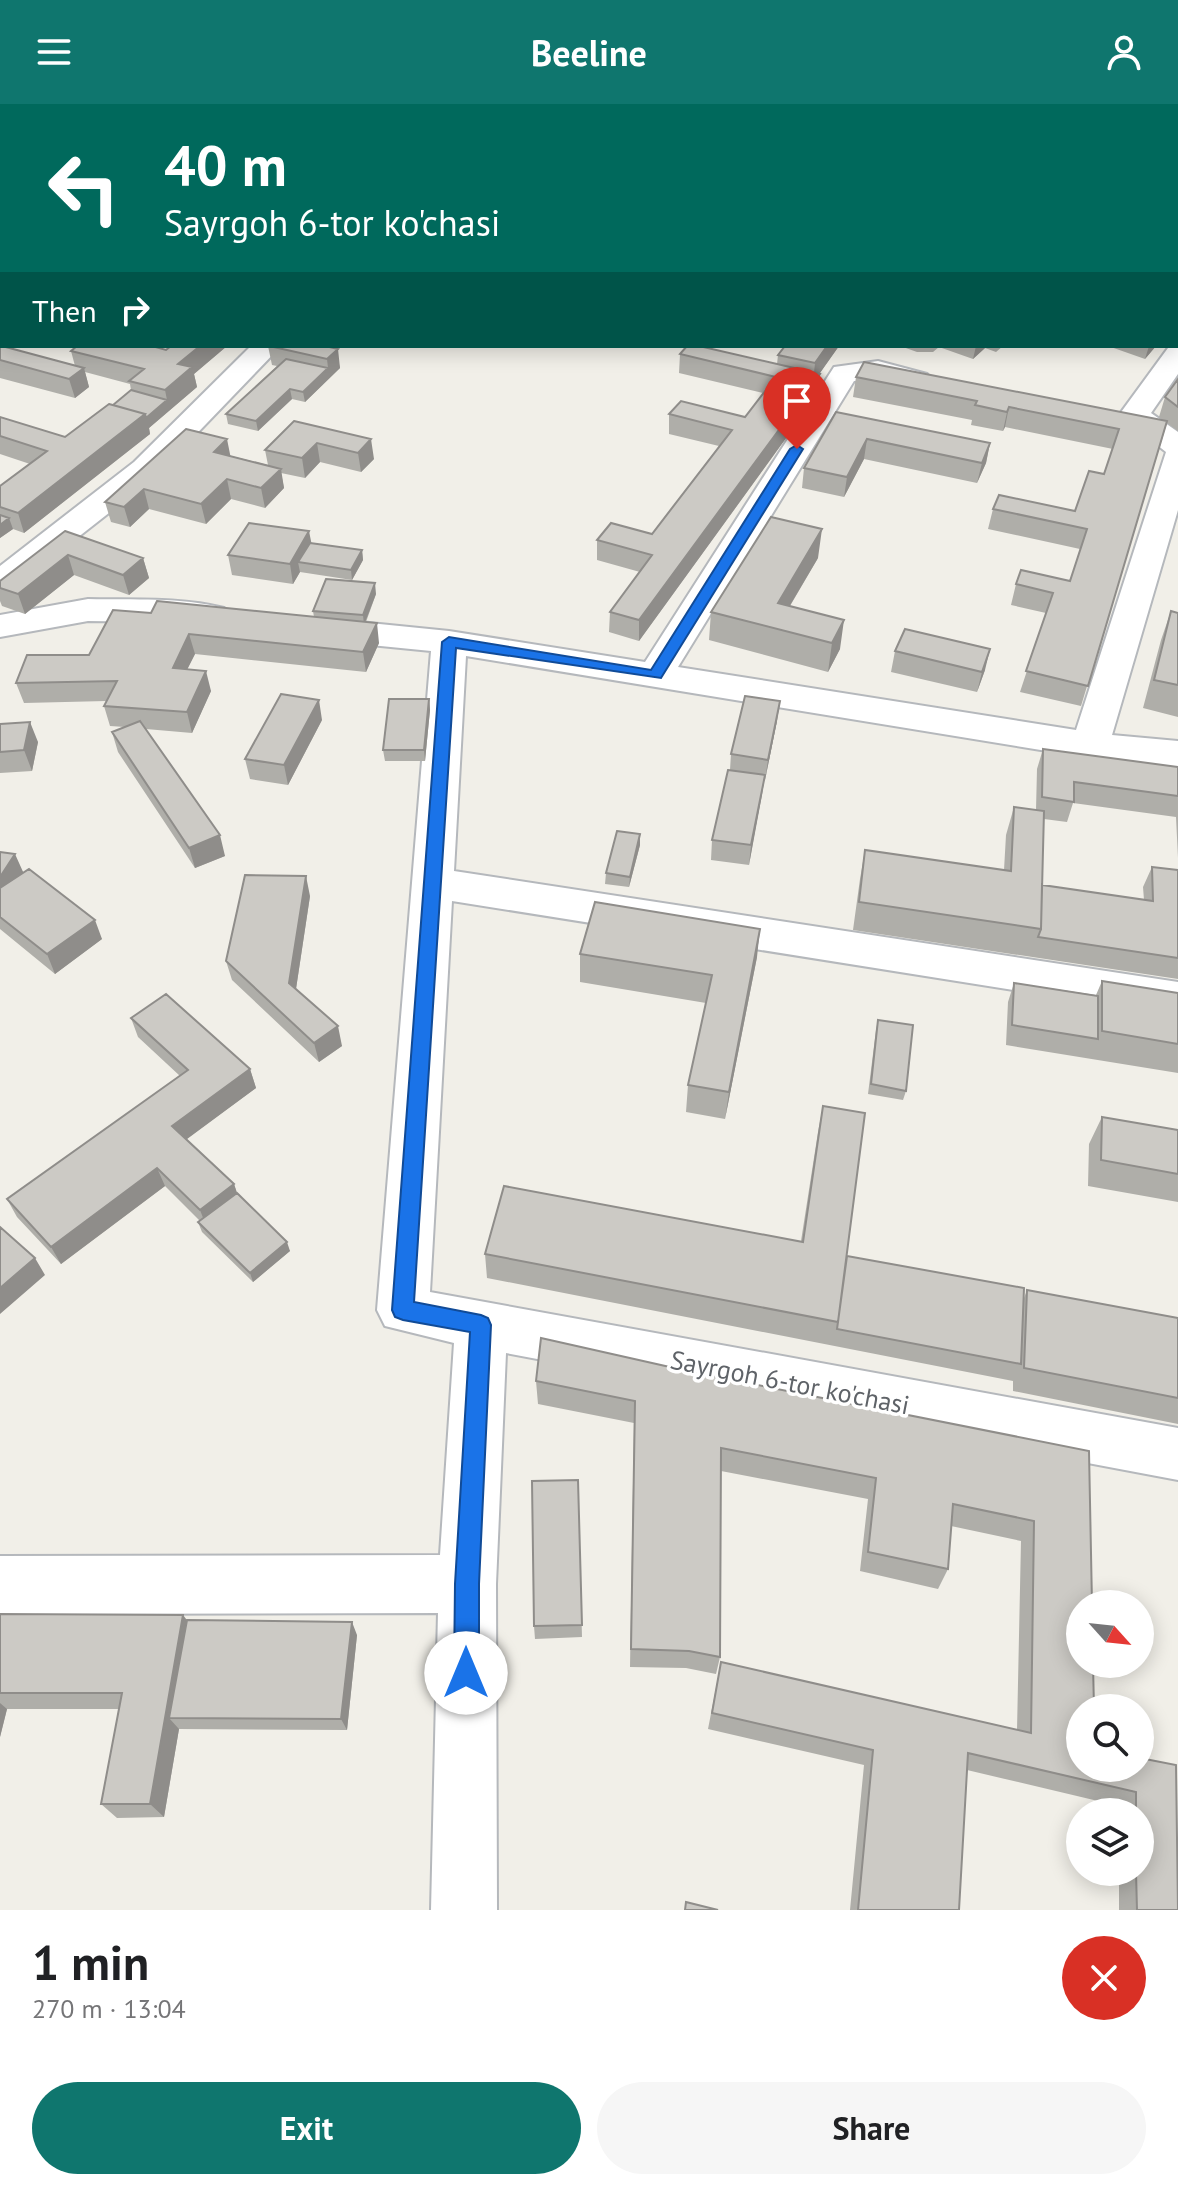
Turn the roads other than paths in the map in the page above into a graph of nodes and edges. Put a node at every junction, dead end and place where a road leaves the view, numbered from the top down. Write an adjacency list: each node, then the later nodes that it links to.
1 (265, 348): 8 (street)
2 (1178, 354): 4 (street)
3 (953, 388): 13 (street)
4 (1134, 415): 5 (street); 6 (street)
5 (1103, 418)
6 (1178, 446)
7 (1178, 457): 14 (street)
8 (0, 582)
9 (247, 620): 11 (street)
10 (292, 625): 12 (street)
11 (0, 626)
12 (449, 642): 13 (street); 16 (street)
13 (655, 675): 14 (street)
14 (1090, 745): 15 (street)
15 (1178, 754)
16 (434, 883): 17 (street); 18 (street, Sayrgoh 6-tor ko'chasi)
17 (1178, 999)
18 (481, 1325): 19 (street, Sayrgoh 6-tor ko'chasi); 20 (street)
19 (1178, 1454)
20 (467, 1584): 21 (street); 22 (street)
21 (0, 1585)
22 (464, 1910)

